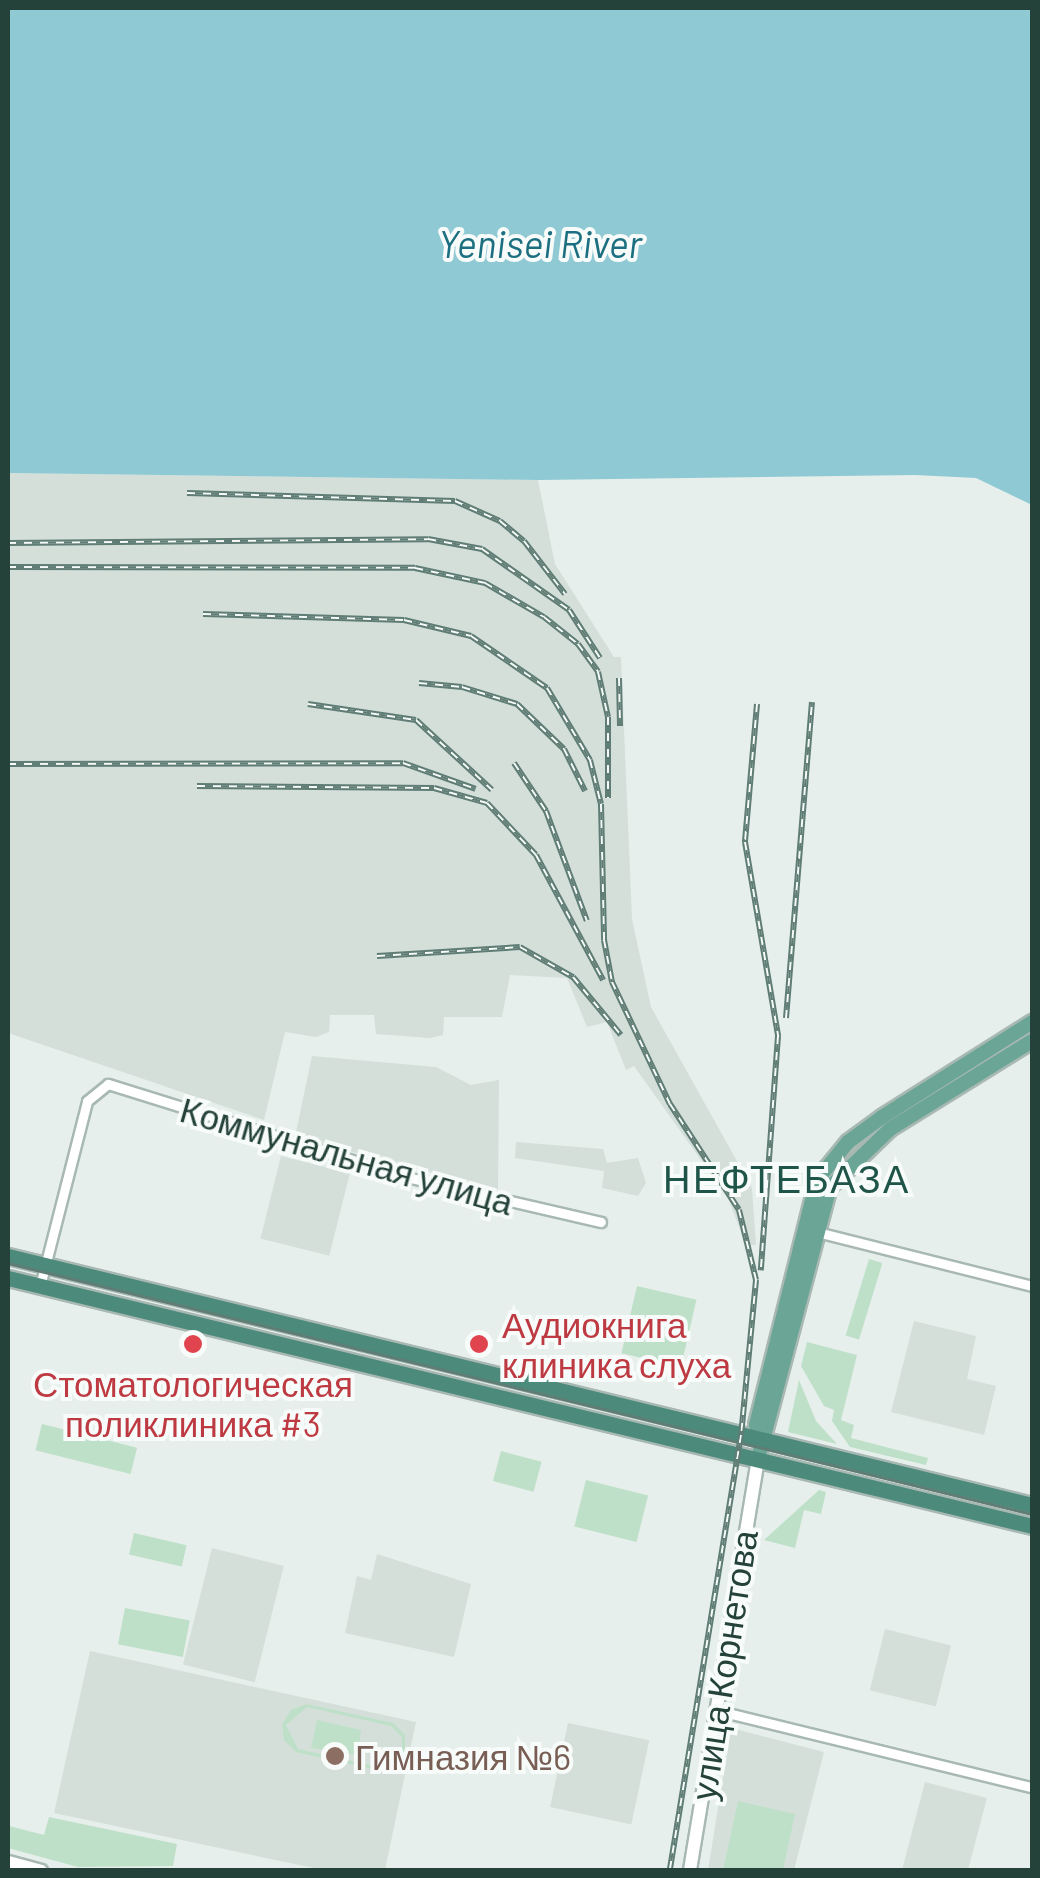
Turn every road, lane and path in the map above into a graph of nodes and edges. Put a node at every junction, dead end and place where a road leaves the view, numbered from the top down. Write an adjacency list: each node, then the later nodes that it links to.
1 (1032, 1022): 4 (main road)
2 (1032, 1040): 4 (main road)
3 (602, 1222): 6 (street, Коммунальная улица)
4 (812, 1230): 9 (street); 10 (main road)
5 (8, 1256): 6 (highway)
6 (45, 1266): 8 (street); 10 (highway)
7 (8, 1278): 8 (highway)
8 (40, 1286): 11 (highway)
9 (1032, 1286)
10 (762, 1440): 11 (main road); 12 (highway)
11 (758, 1459): 13 (highway); 14 (main road, улица Корнетова)
12 (1032, 1505)
13 (1032, 1526)
14 (715, 1710): 15 (street); 18 (main road, улица Корнетова)
15 (1032, 1787)
16 (8, 1861): 17 (street)
17 (40, 1870)
18 (690, 1870)

